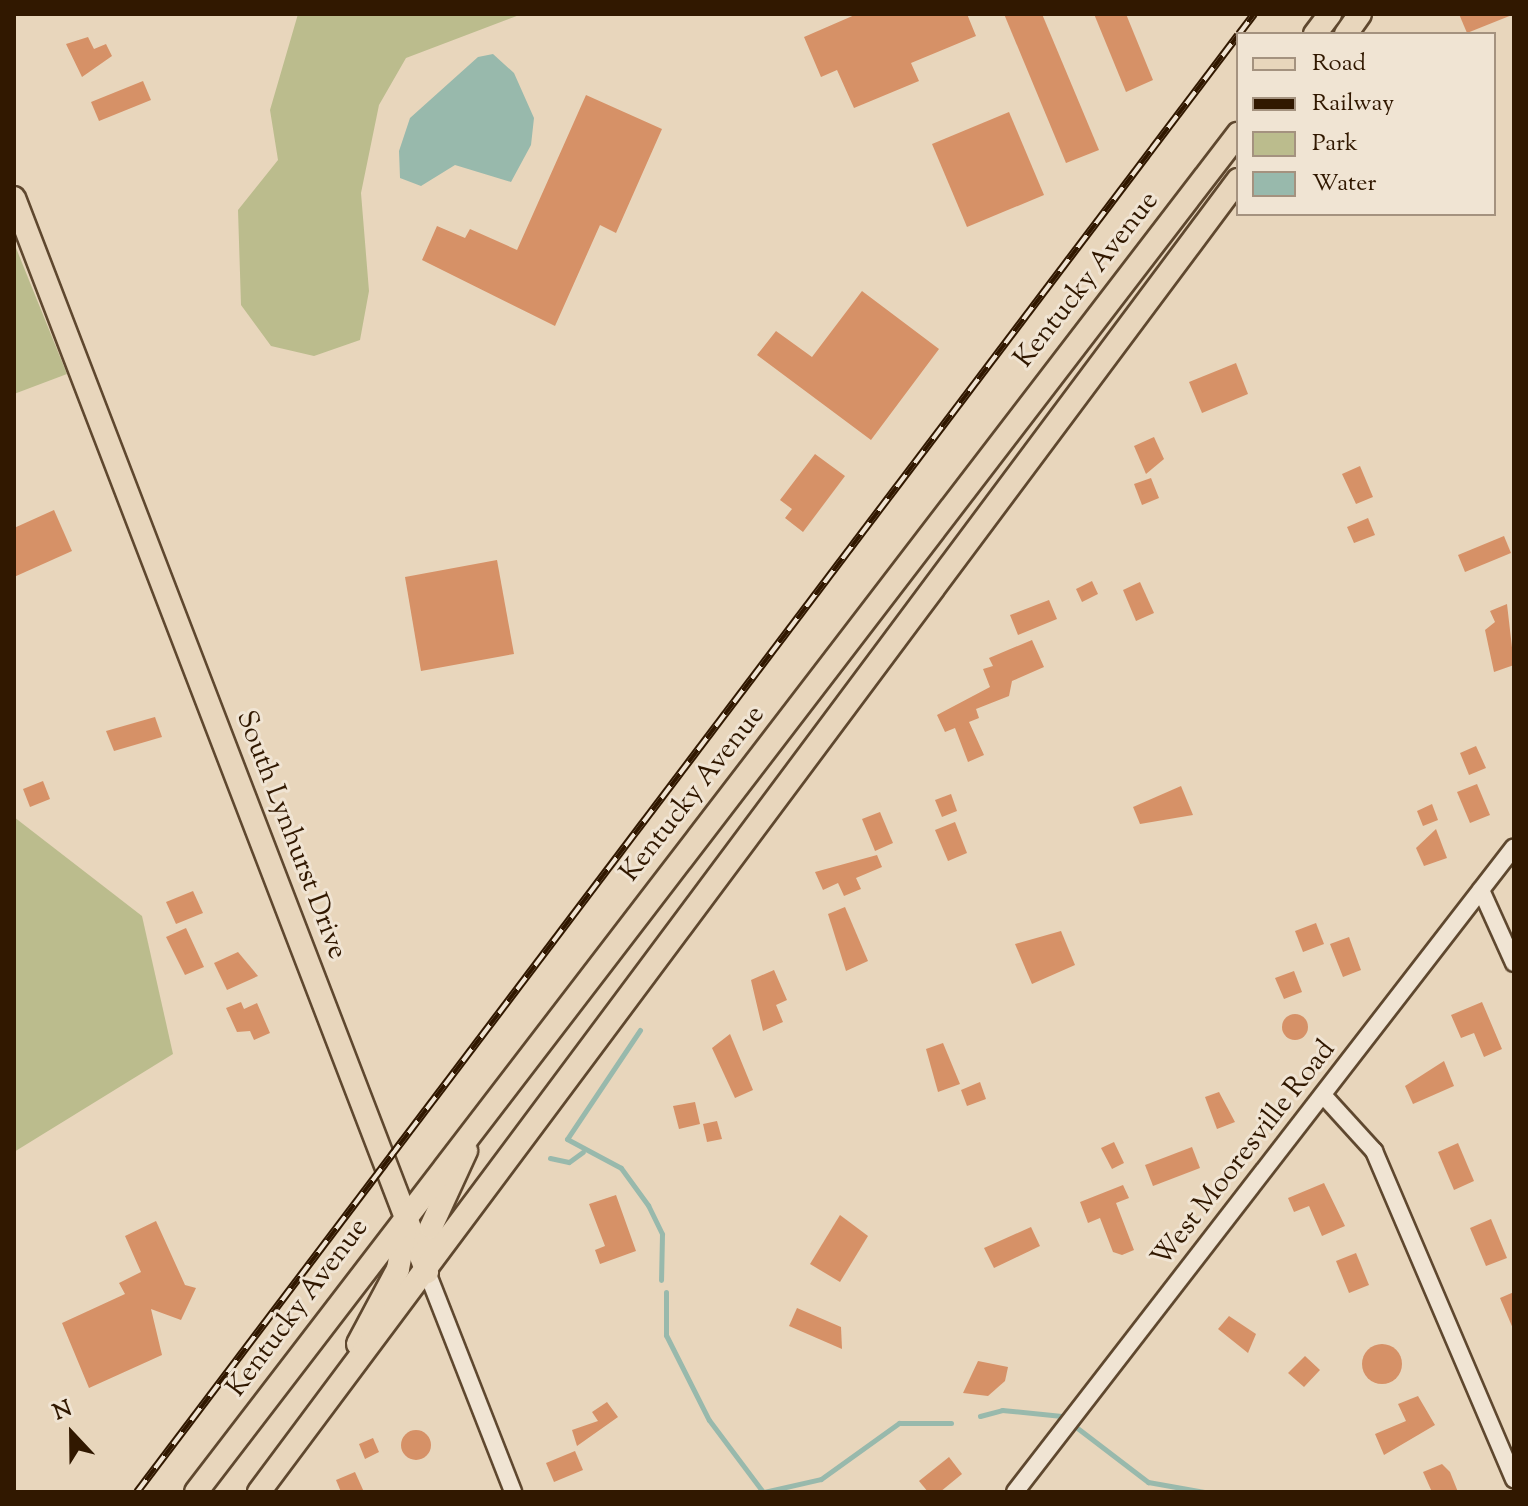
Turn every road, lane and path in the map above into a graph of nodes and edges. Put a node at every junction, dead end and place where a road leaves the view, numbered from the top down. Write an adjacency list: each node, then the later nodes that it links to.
1 (1330, 14): 3 (main road)
2 (1360, 14): 4 (main road)
3 (1316, 32)
4 (1347, 32)
5 (1236, 137): 12 (main road, Kentucky Avenue)
6 (1236, 183): 14 (main road)
7 (14, 198): 13 (main road, South Lynhurst Drive)
8 (1514, 847): 9 (street, West Mooresville Road)
9 (1481, 890): 10 (street); 11 (street, West Mooresville Road)
10 (1514, 963)
11 (1323, 1095): 16 (street); 20 (street, West Mooresville Road)
12 (469, 1134): 13 (main road, Kentucky Avenue); 14 (main road)
13 (406, 1217): 14 (main road, South Lynhurst Drive); 15 (main road); 17 (main road, Kentucky Avenue)
14 (427, 1272): 15 (main road); 19 (street, South Lynhurst Drive)
15 (357, 1364): 18 (main road)
16 (1514, 1479)
17 (196, 1492)
18 (259, 1492)
19 (513, 1492)
20 (1015, 1492)

